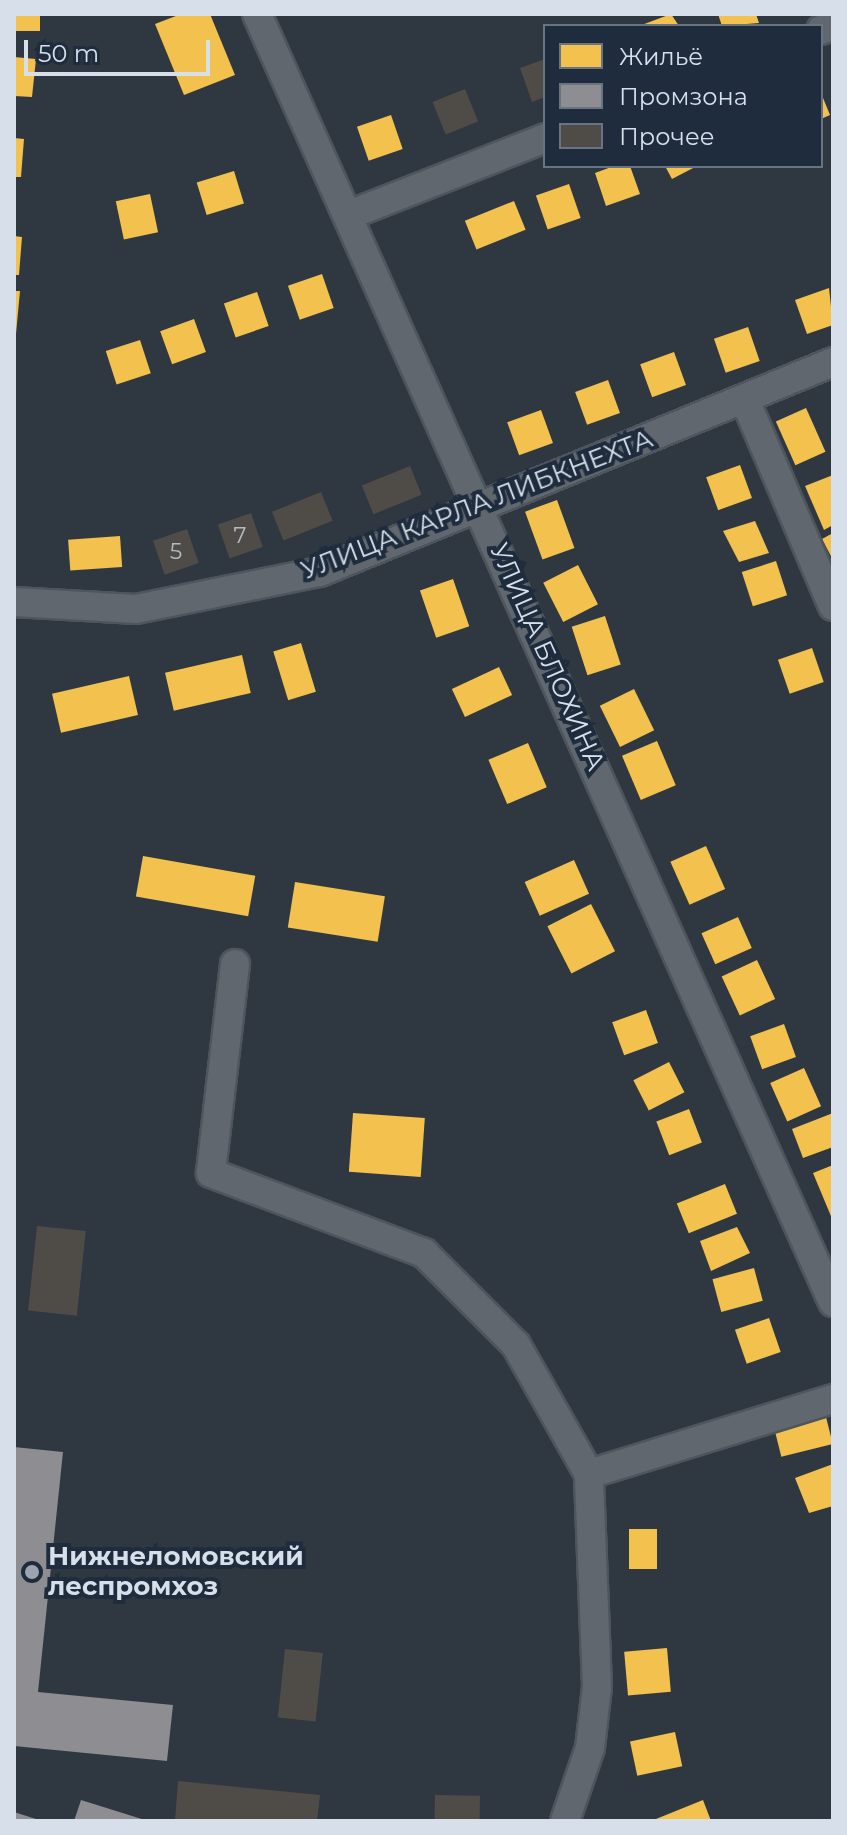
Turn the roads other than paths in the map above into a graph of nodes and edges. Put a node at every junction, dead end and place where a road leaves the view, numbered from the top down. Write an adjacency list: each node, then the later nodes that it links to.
1 (257, 14): 3 (street, УЛИЦА БЛОХИНА)
2 (543, 139): 3 (street)
3 (349, 215): 6 (street, УЛИЦА БЛОХИНА)
4 (833, 362): 5 (street, УЛИЦА КАРЛА ЛИБКНЕХТА)
5 (745, 400): 6 (street, УЛИЦА КАРЛА ЛИБКНЕХТА); 8 (street)
6 (480, 506): 7 (street, УЛИЦА КАРЛА ЛИБКНЕХТА); 10 (street, УЛИЦА БЛОХИНА)
7 (14, 602)
8 (833, 606)
9 (235, 964): 12 (street)
10 (833, 1302)
11 (833, 1399): 12 (street)
12 (589, 1474): 13 (street)
13 (565, 1821)

